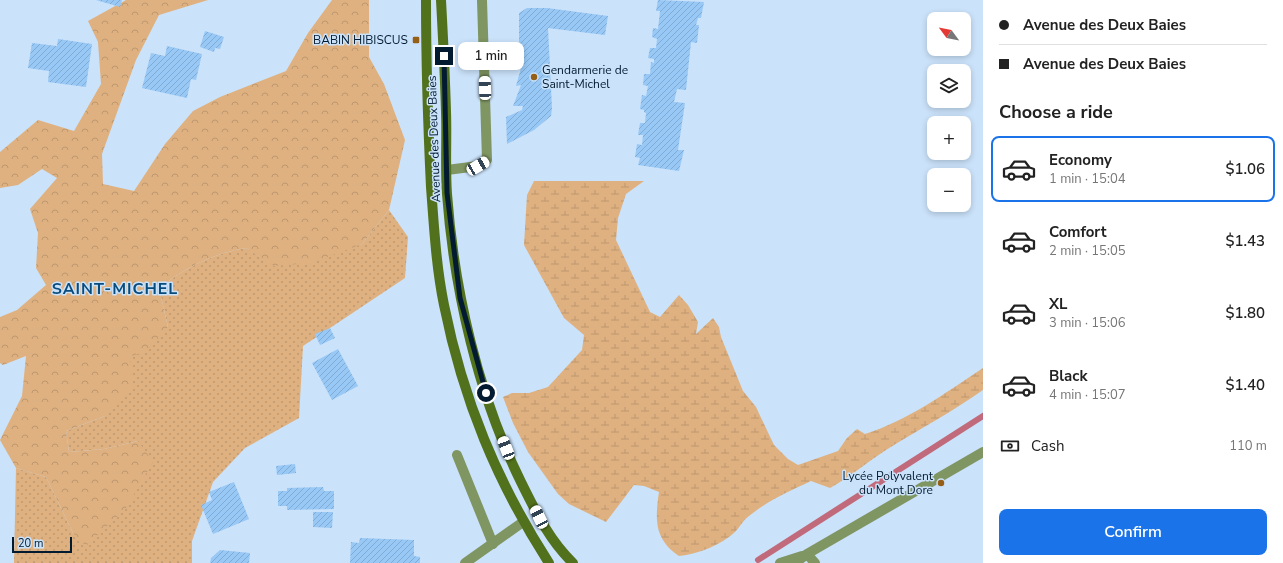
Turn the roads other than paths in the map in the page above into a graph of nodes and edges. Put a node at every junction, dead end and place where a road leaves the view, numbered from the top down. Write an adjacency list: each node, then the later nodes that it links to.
1 (426, 0): 7 (main road, Avenue des Deux Baies)
2 (441, 0): 4 (main road, Avenue des Deux Baies)
3 (482, 0): 4 (street)
4 (447, 170): 12 (main road, Avenue des Deux Baies)
5 (983, 452): 9 (street)
6 (457, 455): 8 (street)
7 (523, 522): 8 (street); 11 (main road, Avenue des Deux Baies)
8 (493, 544): 10 (street)
9 (807, 554): 13 (street); 14 (street); 15 (street)
10 (465, 563)
11 (549, 563)
12 (573, 563)
13 (780, 563)
14 (795, 563)
15 (815, 563)

